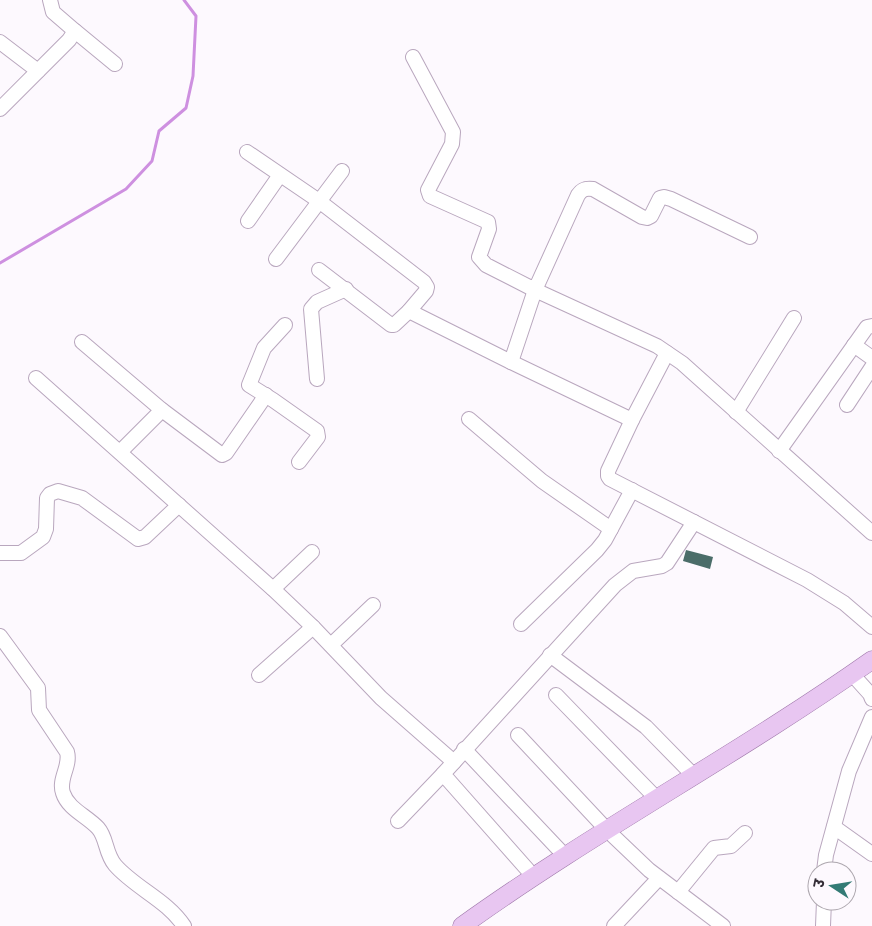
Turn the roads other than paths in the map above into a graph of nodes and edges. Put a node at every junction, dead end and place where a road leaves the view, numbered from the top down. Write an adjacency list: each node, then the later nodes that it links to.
1 (51, 1): 2 (street)
2 (75, 31): 5 (street); 6 (street)
3 (0, 42): 6 (street)
4 (413, 57): 17 (street)
5 (116, 64)
6 (38, 71): 7 (street)
7 (0, 109)
8 (247, 152): 10 (street)
9 (342, 172): 11 (street)
10 (280, 175): 11 (street); 12 (street)
11 (319, 201): 14 (street); 18 (street)
12 (248, 221)
13 (750, 237): 17 (street)
14 (276, 259)
15 (319, 270): 16 (street)
16 (346, 289): 18 (street); 29 (street)
17 (535, 290): 24 (street); 26 (street)
18 (409, 311): 26 (street)
19 (794, 318): 33 (street)
20 (285, 325): 30 (street)
21 (872, 326): 23 (street)
22 (82, 342): 32 (street)
23 (854, 345): 25 (street); 36 (street)
24 (667, 353): 33 (street); 35 (street)
25 (872, 358)
26 (511, 362): 35 (street)
27 (872, 367): 31 (street)
28 (36, 378): 37 (street)
29 (317, 379)
30 (266, 395): 32 (street); 38 (street)
31 (847, 406)
32 (162, 410): 37 (street)
33 (736, 412): 36 (street)
34 (469, 419): 42 (street)
35 (632, 420): 39 (street)
36 (779, 451): 43 (street)
37 (120, 452): 40 (street)
38 (298, 462)
39 (632, 490): 41 (street); 42 (street)
40 (179, 504): 45 (street); 46 (street)
41 (694, 522): 50 (street); 53 (street)
42 (612, 529): 48 (street)
43 (872, 533)
44 (312, 552): 46 (street)
45 (0, 553)
46 (273, 589): 49 (street)
47 (373, 605): 52 (street)
48 (521, 624)
49 (313, 627): 52 (street); 56 (street)
50 (872, 627)
51 (0, 636): 78 (street)
52 (331, 645): 63 (street)
53 (550, 655): 62 (street); 65 (street)
54 (872, 660): 55 (main road)
55 (852, 674): 58 (street); 65 (main road)
56 (258, 675)
57 (556, 695): 66 (street)
58 (872, 699)
59 (872, 717): 60 (street)
60 (869, 734): 68 (street)
61 (518, 735): 69 (street)
62 (464, 749): 63 (street); 72 (street)
63 (454, 762): 64 (street)
64 (443, 774): 67 (street); 74 (street)
65 (694, 776): 66 (main road)
66 (657, 799): 69 (main road)
67 (398, 821)
68 (834, 827): 71 (street); 73 (street)
69 (607, 830): 72 (main road); 75 (street)
70 (746, 833): 76 (street)
71 (872, 854)
72 (565, 856): 74 (main road)
73 (825, 861)
74 (534, 877): 79 (main road)
75 (659, 878): 76 (street); 80 (street)
76 (678, 892): 81 (street)
77 (824, 911): 82 (street)
78 (184, 926)
79 (462, 926)
80 (614, 926)
81 (723, 926)
82 (823, 926)

